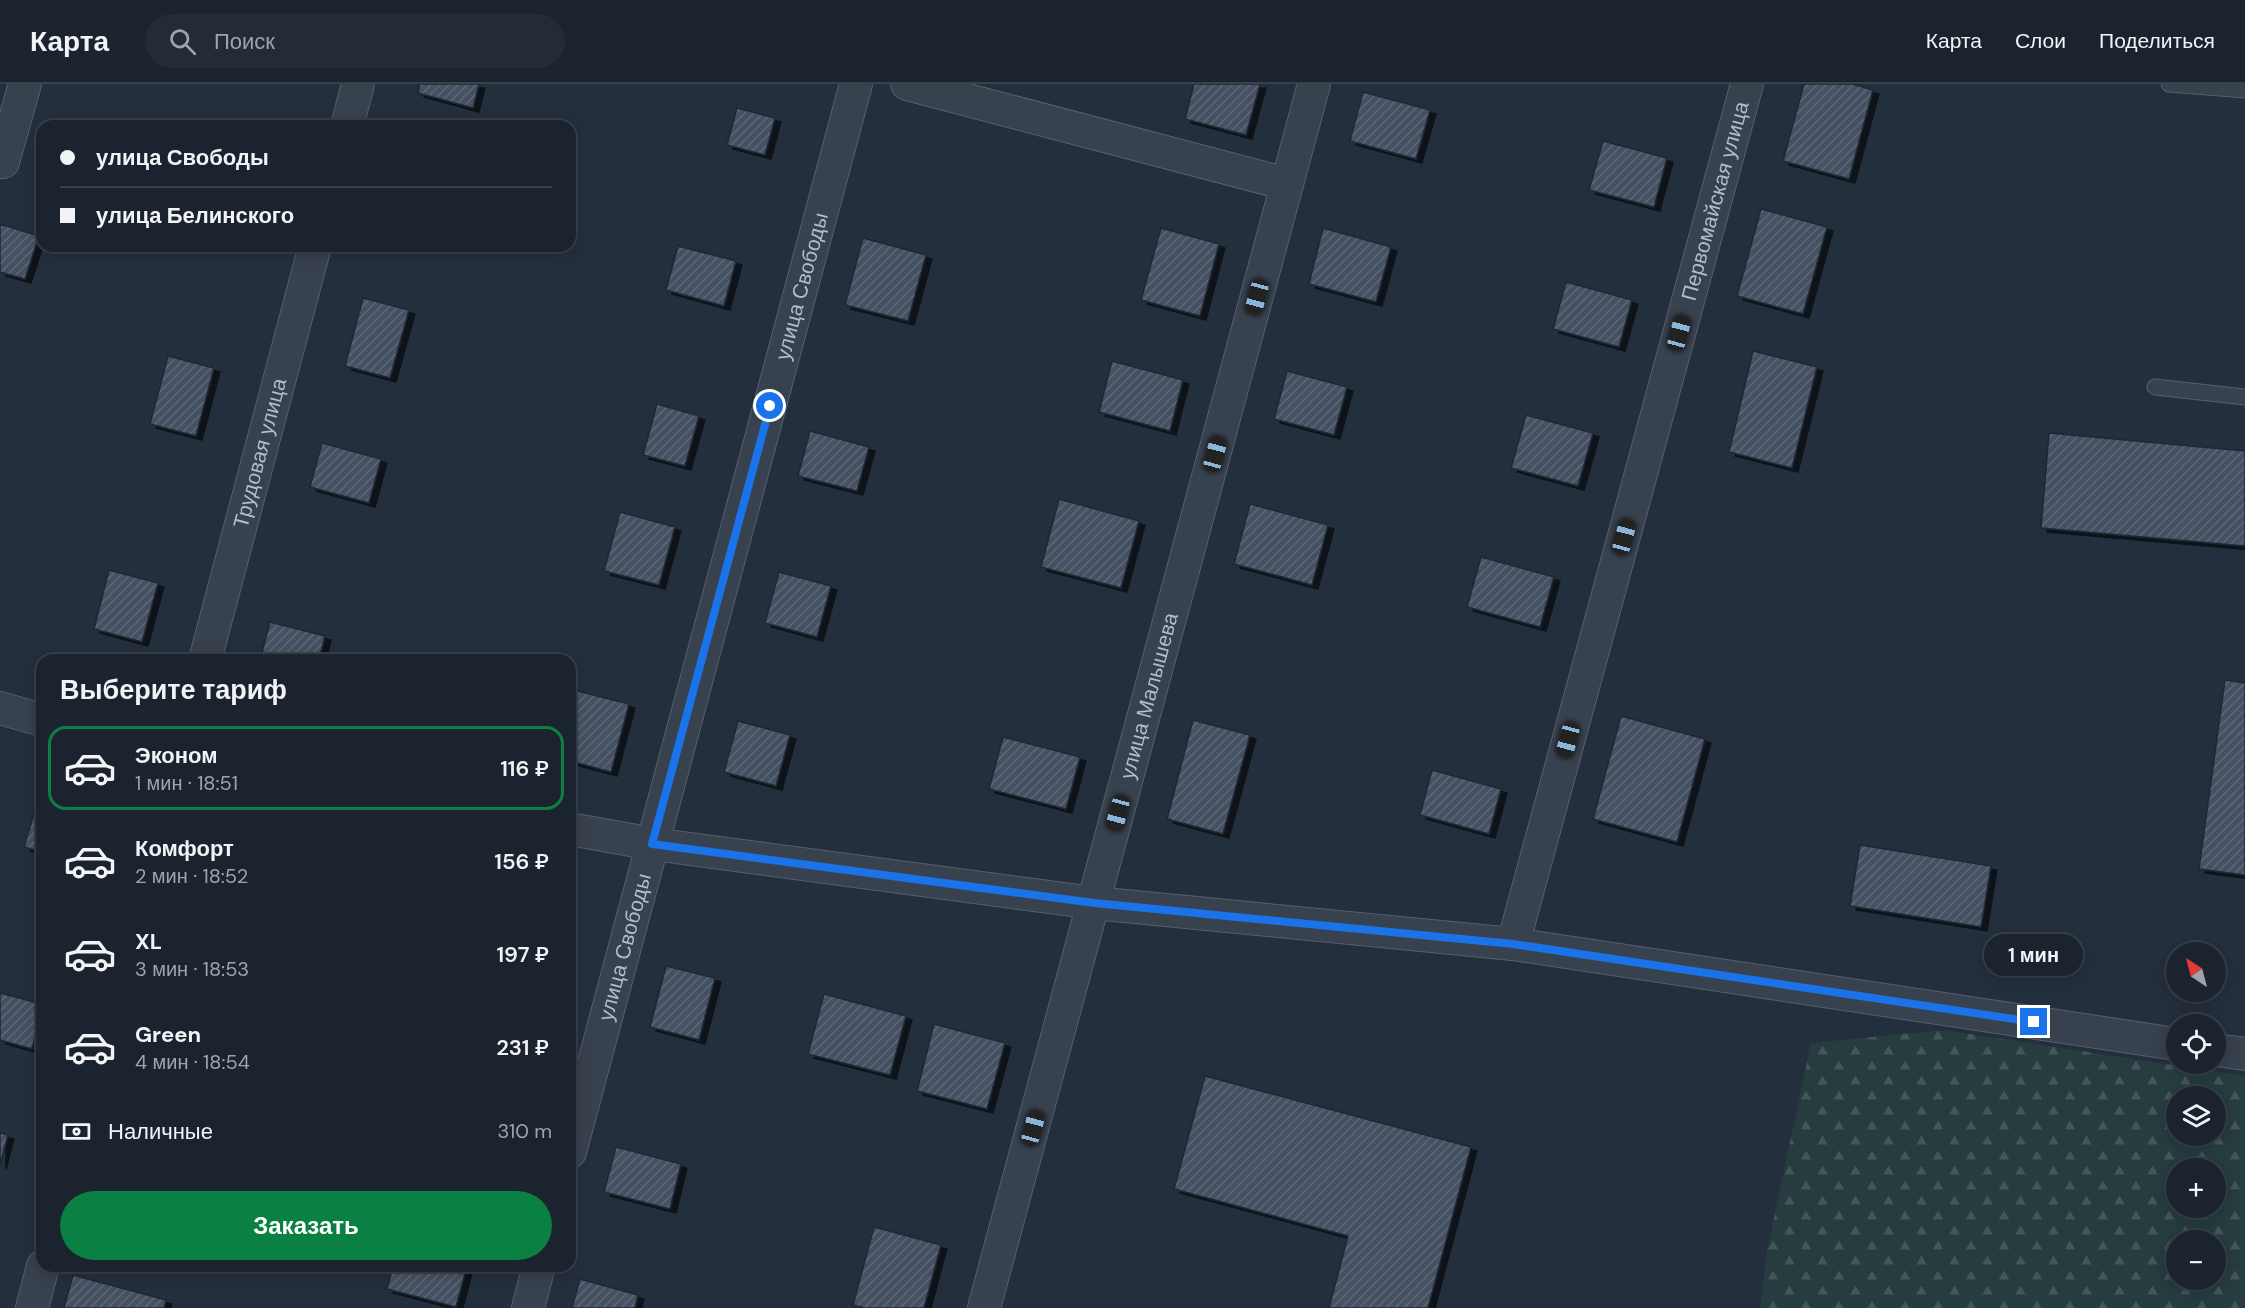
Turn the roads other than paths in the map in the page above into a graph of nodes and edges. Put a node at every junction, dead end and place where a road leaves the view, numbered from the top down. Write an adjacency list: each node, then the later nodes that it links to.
1 (25, 84): 10 (street)
2 (358, 84): 9 (street)
3 (856, 84): 19 (street, улица Свободы)
4 (907, 84): 11 (street)
5 (1314, 84): 11 (street, улица Малышева)
6 (1747, 84): 21 (street, Первомайская улица)
7 (2169, 84): 8 (lane)
8 (2245, 90)
9 (349, 120)
10 (0, 162)
11 (1287, 184): 20 (street, улица Малышева)
12 (313, 252): 15 (street, Трудовая улица)
13 (2155, 387): 14 (lane)
14 (2245, 398)
15 (207, 654)
16 (0, 708): 17 (street)
17 (36, 718)
18 (576, 830): 19 (street)
19 (652, 844): 20 (street); 25 (street, улица Свободы)
20 (1094, 903): 21 (street); 30 (street, улица Малышева)
21 (1513, 944): 22 (street)
22 (2166, 1042)
23 (2226, 1051): 24 (street)
24 (2245, 1054)
25 (576, 1129)
26 (41, 1272): 28 (street)
27 (537, 1272): 29 (street)
28 (32, 1308)
29 (528, 1308)
30 (984, 1308)

